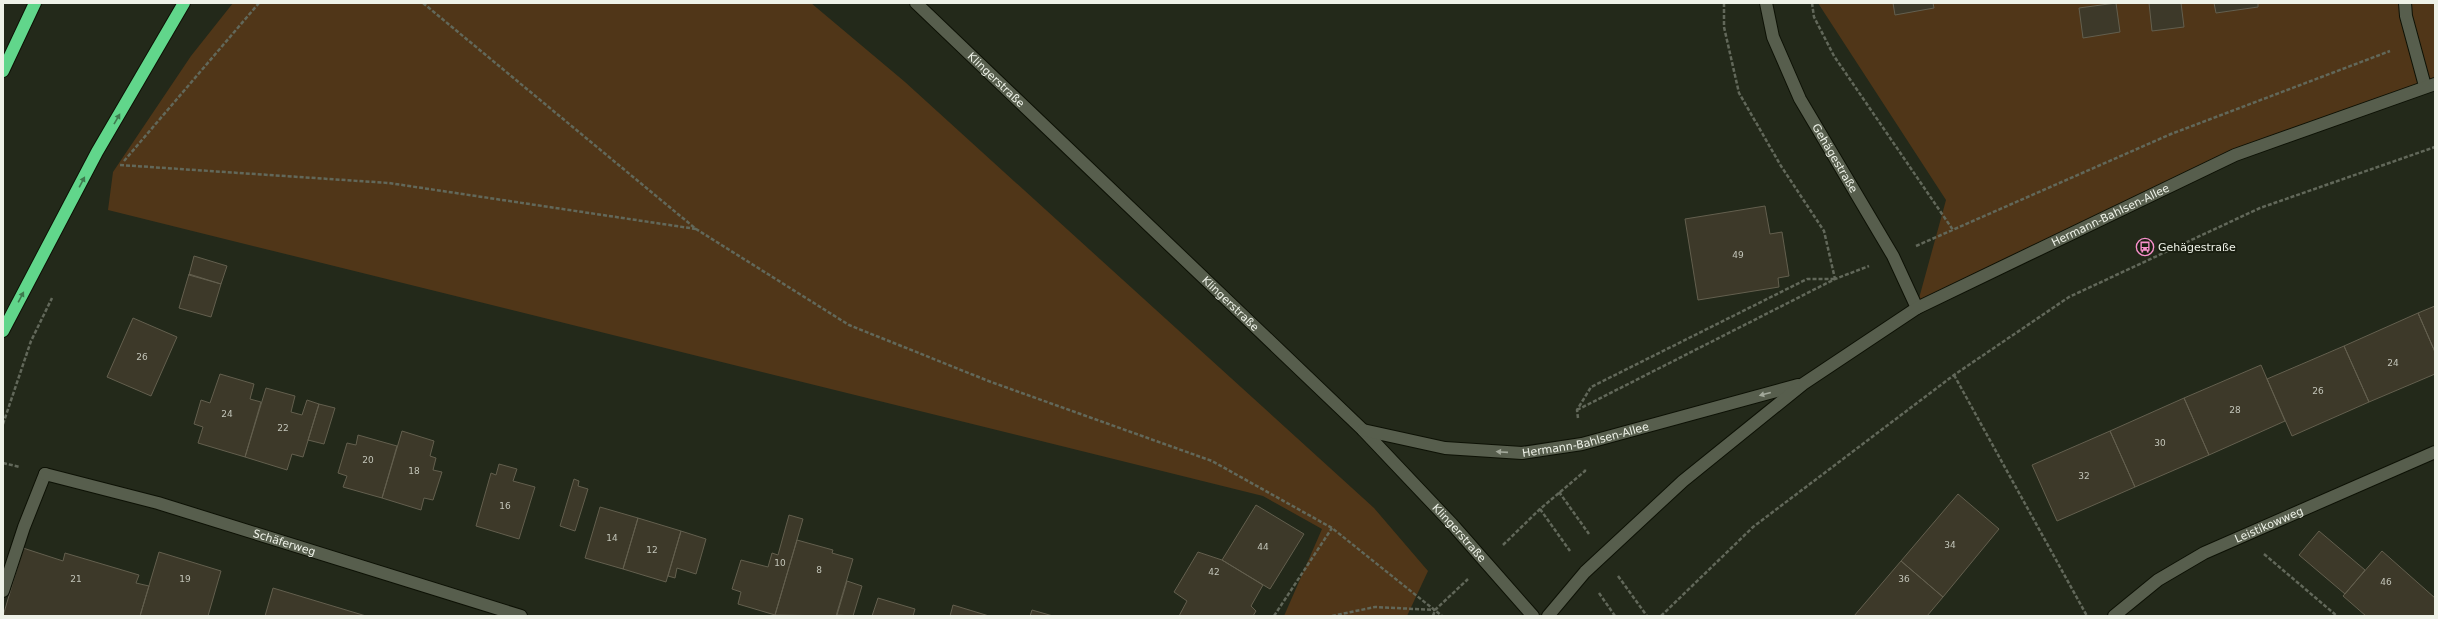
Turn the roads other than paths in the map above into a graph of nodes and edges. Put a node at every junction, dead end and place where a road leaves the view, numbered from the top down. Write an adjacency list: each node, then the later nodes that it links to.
1 (35, 3): 6 (highway)
2 (184, 3): 9 (highway, one-way to 2)
3 (916, 3): 11 (street, Klingerstraße)
4 (1766, 3): 8 (street, Gehägestraße)
5 (2405, 3): 7 (street)
6 (3, 71)
7 (2430, 85): 8 (street, Hermann-Bahlsen-Allee)
8 (1917, 308): 10 (street, Hermann-Bahlsen-Allee)
9 (3, 331)
10 (1803, 384): 11 (street, Hermann-Bahlsen-Allee, one-way to 11); 16 (street, Hermann-Bahlsen-Allee)
11 (1363, 430): 15 (street, Klingerstraße)
12 (2435, 452): 17 (street, Leistikowweg)
13 (3, 591): 14 (street, Schäferweg)
14 (521, 616)
15 (1533, 616)
16 (1548, 616)
17 (2114, 616)

